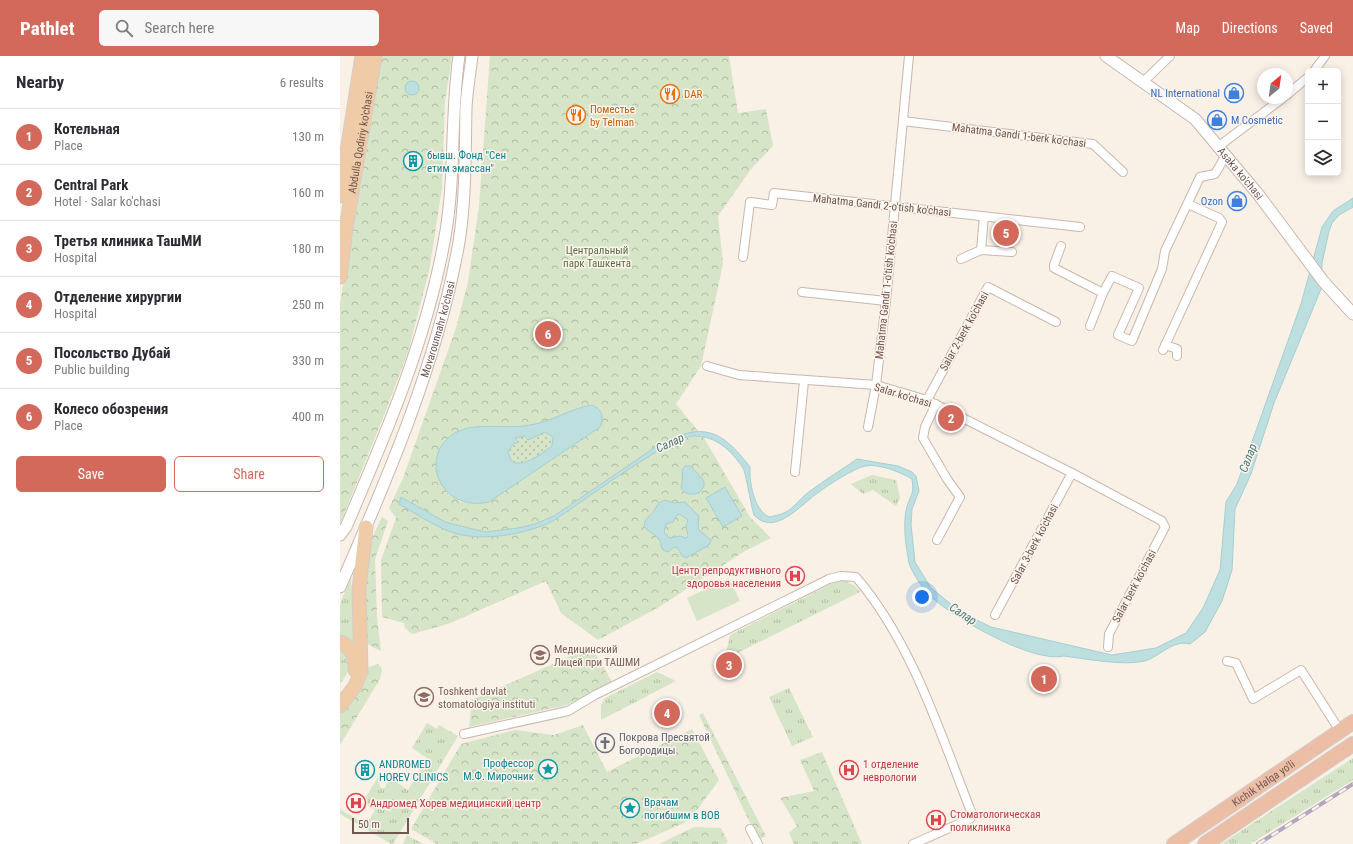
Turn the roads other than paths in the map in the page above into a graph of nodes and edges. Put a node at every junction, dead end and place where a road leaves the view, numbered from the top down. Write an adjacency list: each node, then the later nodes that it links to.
1 (362, 56): 17 (main road, Abdulla Qodiriy ko'chasi)
2 (375, 56): 27 (main road, Abdulla Qodiriy ko'chasi)
3 (459, 56): 47 (street, Movarounnahr ko'chasi)
4 (472, 56): 45 (street, Movarounnahr ko'chasi)
5 (909, 56): 14 (street, Mahatma Gandi 1-o'tish ko'chasi)
6 (1106, 56): 11 (street, Asaka ko'chasi)
7 (1170, 56): 11 (street)
8 (1325, 56): 9 (street)
9 (1316, 68)
10 (1305, 80): 12 (street)
11 (1143, 82): 15 (street, Asaka ko'chasi)
12 (1293, 90)
13 (1276, 104): 15 (street)
14 (903, 121): 16 (street, Mahatma Gandi 1-berk ko'chasi); 19 (street, Mahatma Gandi 1-o'tish ko'chasi)
15 (1223, 151): 18 (street); 33 (street, Asaka ko'chasi)
16 (1123, 172)
17 (340, 196)
18 (1188, 204): 31 (street); 36 (street)
19 (894, 207): 20 (street, Mahatma Gandi 2-o'tish ko'chasi); 25 (street, Mahatma Gandi 2-o'tish ko'chasi); 32 (street, Mahatma Gandi 1-o'tish ko'chasi)
20 (984, 216): 21 (street, Mahatma Gandi 2-o'tish ko'chasi); 23 (street)
21 (1080, 227)
22 (1061, 246): 30 (street)
23 (981, 250): 24 (street); 26 (street)
24 (1012, 252)
25 (743, 257)
26 (961, 259)
27 (340, 277)
28 (1139, 288): 30 (street); 31 (street); 31 (street)
29 (802, 292): 32 (street)
30 (1103, 293): 35 (street)
31 (1151, 294)
32 (886, 301): 39 (street, Mahatma Gandi 1-o'tish ko'chasi)
33 (1353, 314)
34 (1056, 322): 40 (street, Salar 2-berk ko'chasi)
35 (1090, 326)
36 (1177, 356)
37 (706, 366): 38 (street, Salar ko'chasi)
38 (804, 381): 39 (street, Salar ko'chasi); 43 (street)
39 (876, 385): 40 (street, Salar ko'chasi); 42 (street, Mahatma Gandi 1-o'tish ko'chasi)
40 (926, 400): 41 (street, Salar ko'chasi)
41 (936, 404): 44 (street, Salar ko'chasi); 48 (street)
42 (868, 427)
43 (795, 472)
44 (1072, 473): 46 (street, Salar ko'chasi); 50 (street, Salar 3-berk ko'chasi)
45 (366, 527): 49 (street, Movarounnahr ko'chasi); 55 (main road)
46 (1165, 527): 52 (street, Salar berk ko'chasi)
47 (343, 531)
48 (937, 540)
49 (340, 587)
50 (995, 615)
51 (340, 642): 54 (main road)
52 (1108, 647)
53 (1228, 661): 57 (street)
54 (340, 693)
55 (340, 706)
56 (1353, 722): 57 (highway, Kichik Halqa yo'li)
57 (1340, 731): 63 (highway, Kichik Halqa yo'li)
58 (464, 734): 62 (street)
59 (1353, 744): 64 (highway, Kichik Halqa yo'li)
60 (750, 829): 61 (street)
61 (758, 844)
62 (913, 844)
63 (1174, 844)
64 (1204, 844)

